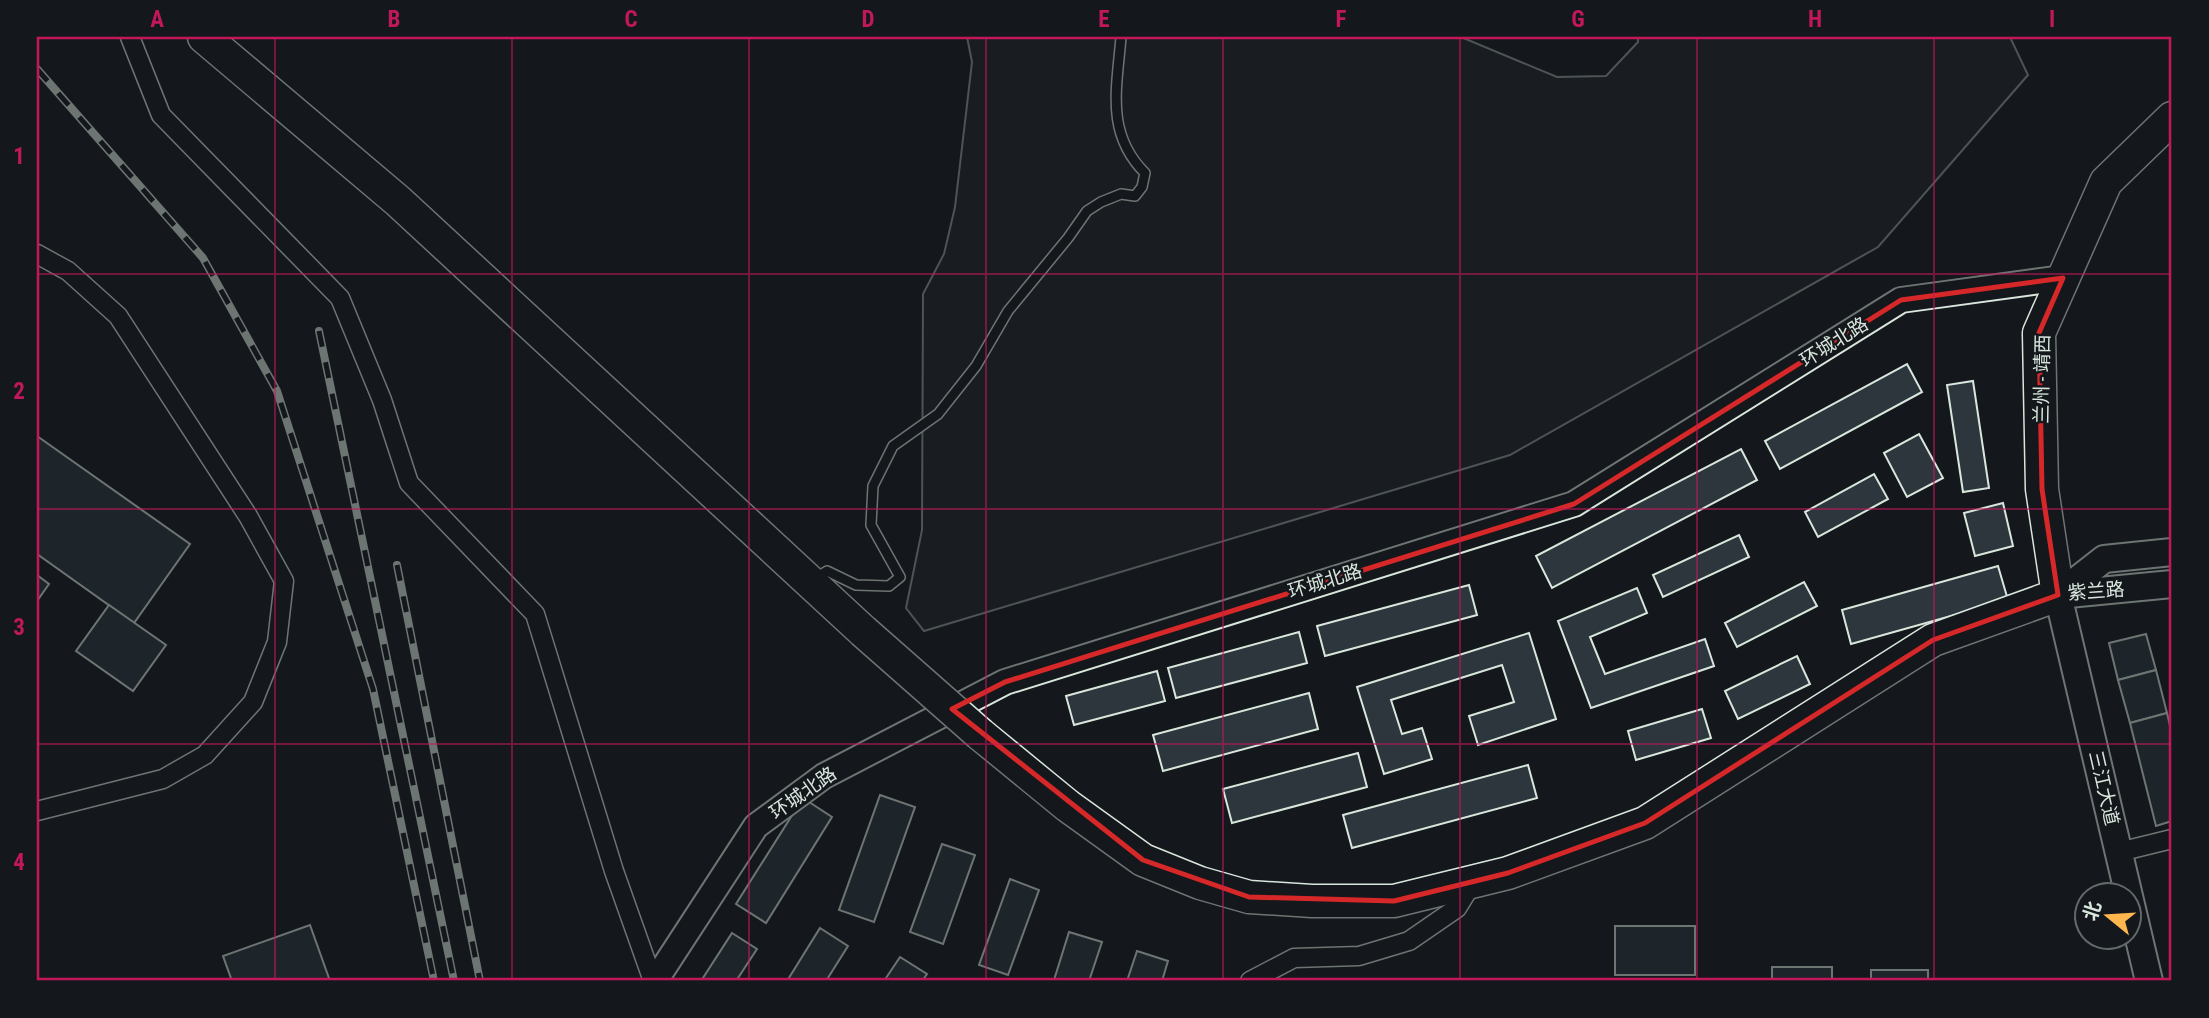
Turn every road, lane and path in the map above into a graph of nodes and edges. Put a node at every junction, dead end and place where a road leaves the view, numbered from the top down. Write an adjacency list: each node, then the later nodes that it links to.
1 (130, 37): 15 (street)
2 (204, 37): 8 (highway)
3 (1121, 37): 8 (lane)
4 (2172, 118): 6 (highway, 兰州 - 靖西)
5 (37, 254): 11 (street)
6 (2063, 278): 10 (highway, 兰州 - 靖西); 15 (street, 环城北路)
7 (2172, 552): 10 (main road, 紫兰路)
8 (810, 582): 14 (highway, bridge)
9 (2172, 584): 10 (main road, 紫兰路)
10 (2058, 595): 13 (main road, 三江大道); 14 (highway)
11 (37, 811)
12 (2172, 839): 13 (street)
13 (2119, 852): 17 (main road, 三江大道)
14 (1474, 881): 16 (street)
15 (654, 981)
16 (1250, 981)
17 (2150, 981)

